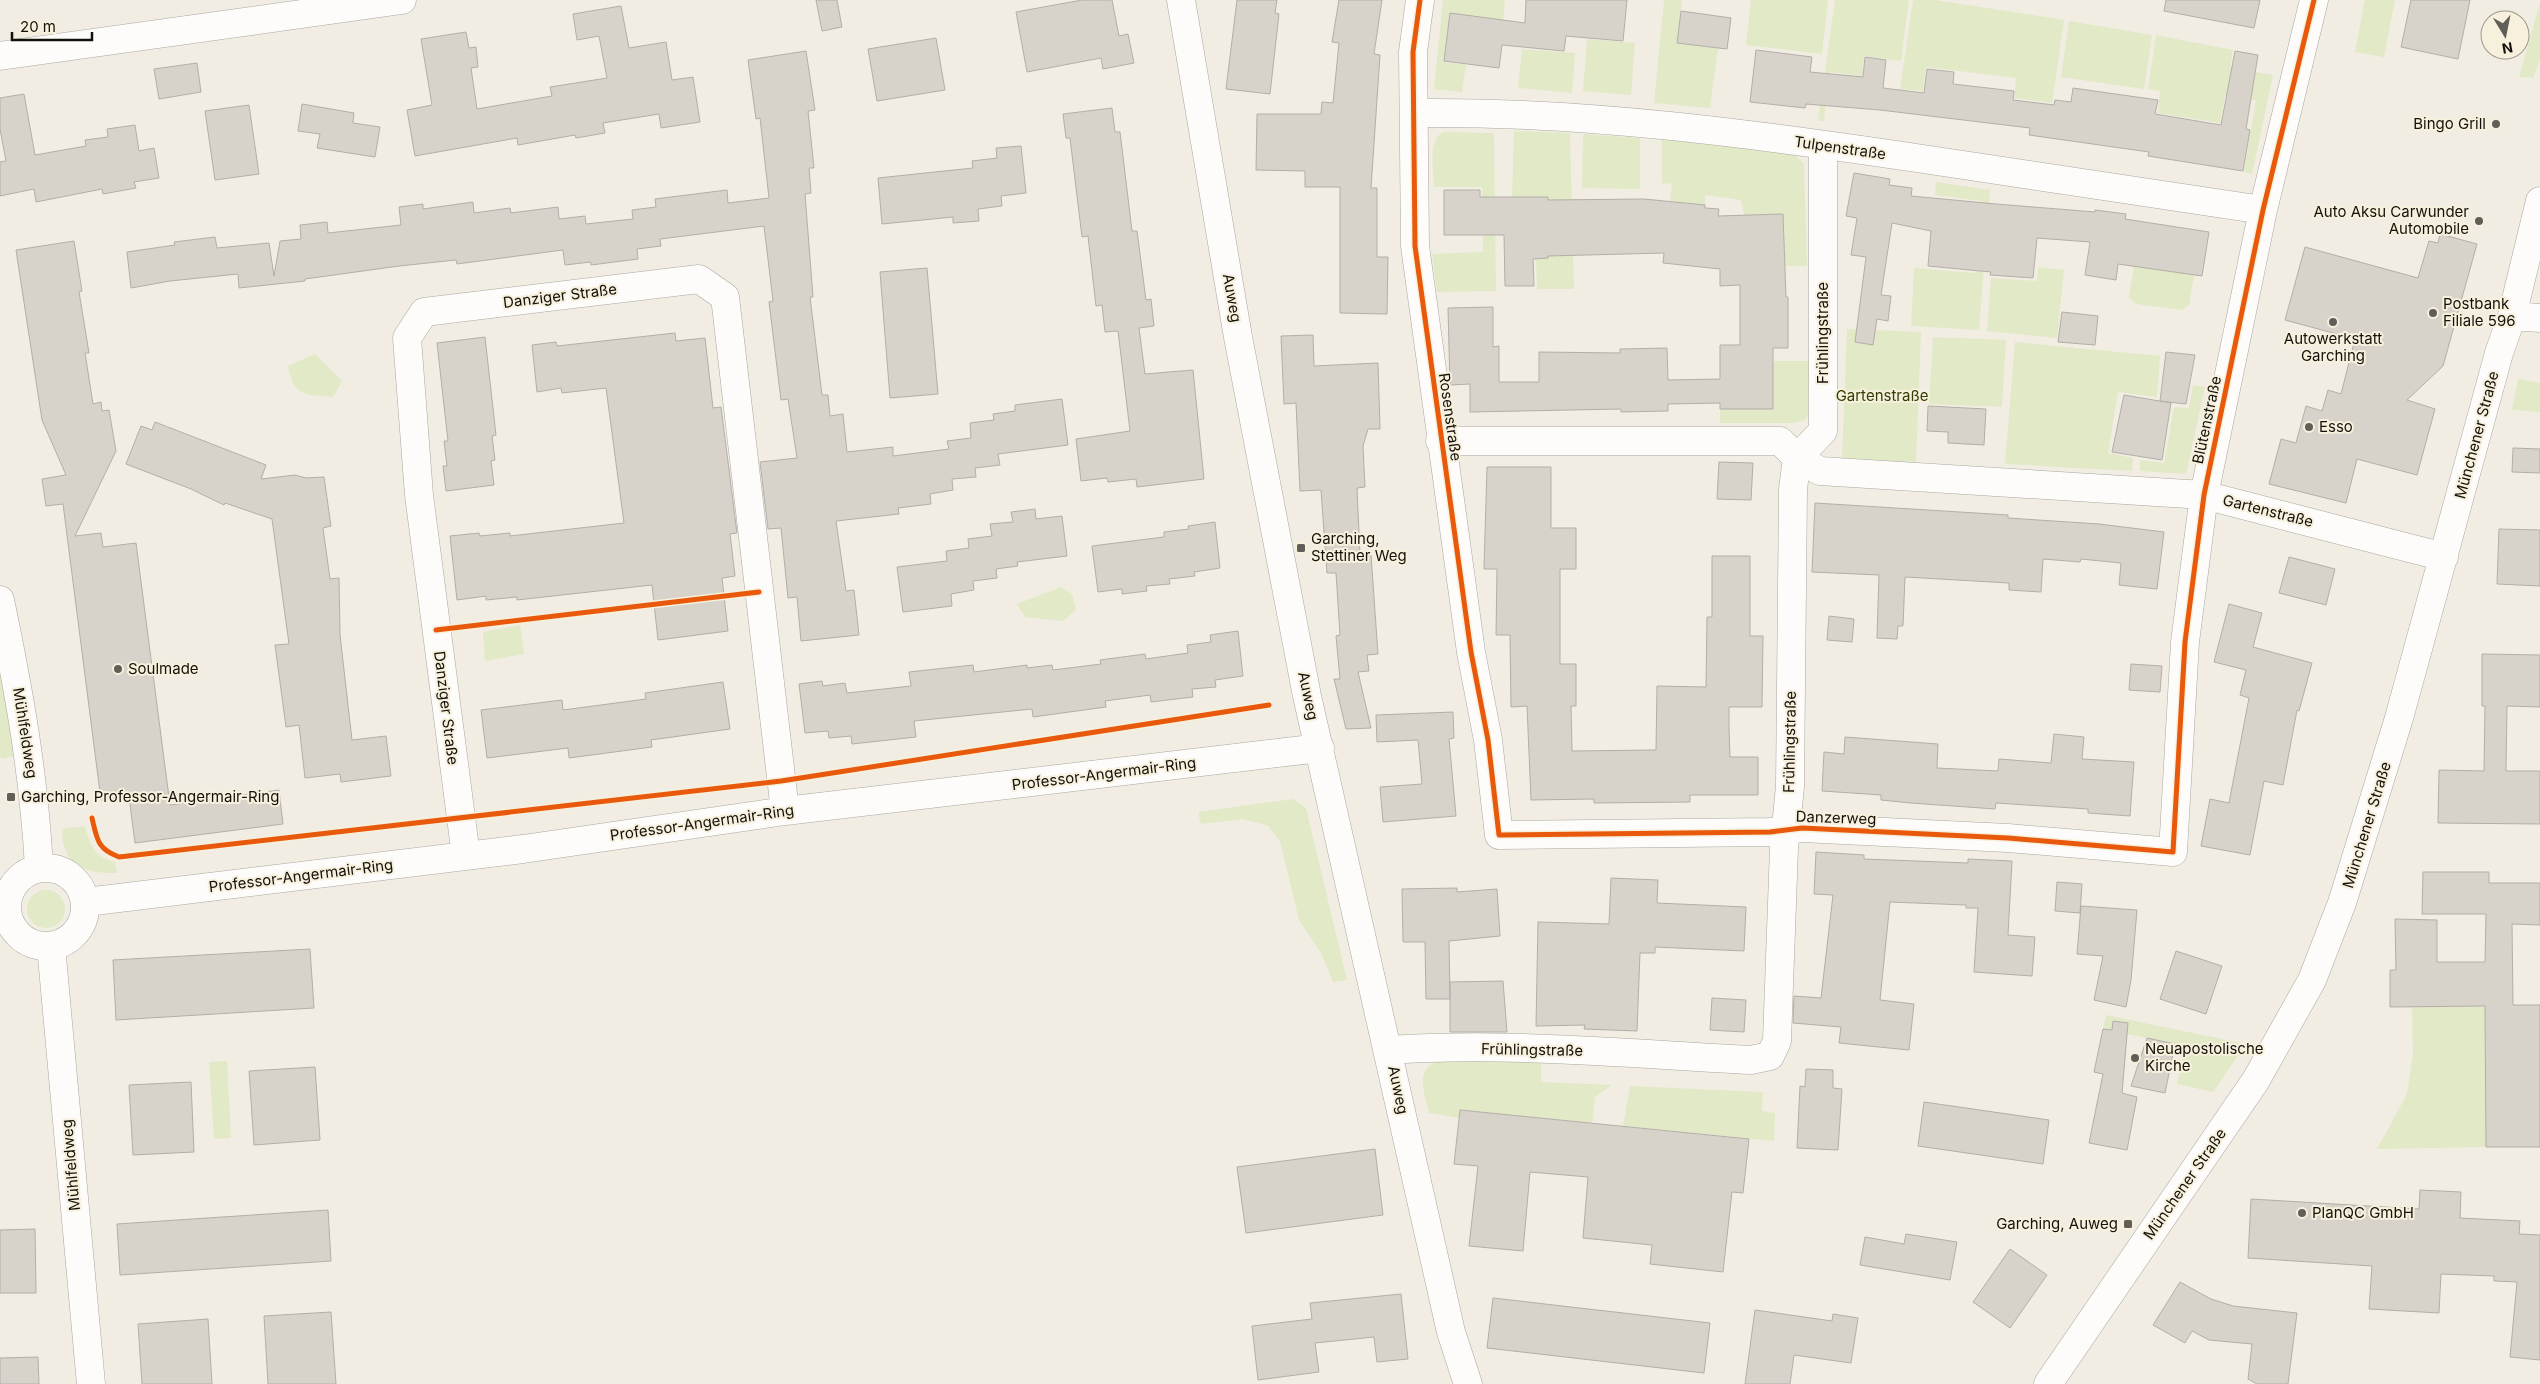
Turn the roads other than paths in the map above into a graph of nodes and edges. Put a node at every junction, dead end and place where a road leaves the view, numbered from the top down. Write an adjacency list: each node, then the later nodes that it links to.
1 (402, 0): 5 (street)
2 (1181, 0): 17 (street, Auweg)
3 (1420, 0): 6 (street, Rosenstraße)
4 (2314, 0): 9 (street, Blütenstraße)
5 (0, 56)
6 (1415, 112): 7 (street, Tulpenstraße); 12 (street, Rosenstraße)
7 (1823, 145): 9 (street, Tulpenstraße); 13 (street, Frühlingstraße)
8 (2540, 201): 10 (street, Münchener Straße)
9 (2263, 210): 14 (street, Blütenstraße)
10 (2512, 316): 11 (street); 15 (street, Münchener Straße)
11 (2540, 318)
12 (1440, 441): 13 (street, Gartenstraße); 20 (street, Rosenstraße)
13 (1797, 458): 14 (street, Gartenstraße); 19 (street, Frühlingstraße)
14 (2204, 495): 15 (street, Gartenstraße); 21 (street, Blütenstraße)
15 (2444, 557): 30 (street, Münchener Straße)
16 (0, 600): 23 (street, Mühlfeldweg)
17 (1320, 748): 18 (street, Professor-Angermair-Ring); 27 (street, Auweg)
18 (785, 811): 22 (street, Professor-Angermair-Ring); 22 (street, Danziger Straße)
19 (1785, 830): 20 (street, Danzerweg); 21 (street, Danzerweg); 27 (street, Frühlingstraße)
20 (1499, 835)
21 (2173, 852)
22 (466, 856): 24 (street, Professor-Angermair-Ring)
23 (39, 868): 24 (street); 25 (street)
24 (86, 902): 26 (street)
25 (4, 909): 26 (street)
26 (51, 946): 28 (street, Mühlfeldweg)
27 (1389, 1050): 29 (street, Auweg)
28 (91, 1384)
29 (1468, 1384)
30 (2048, 1384)

